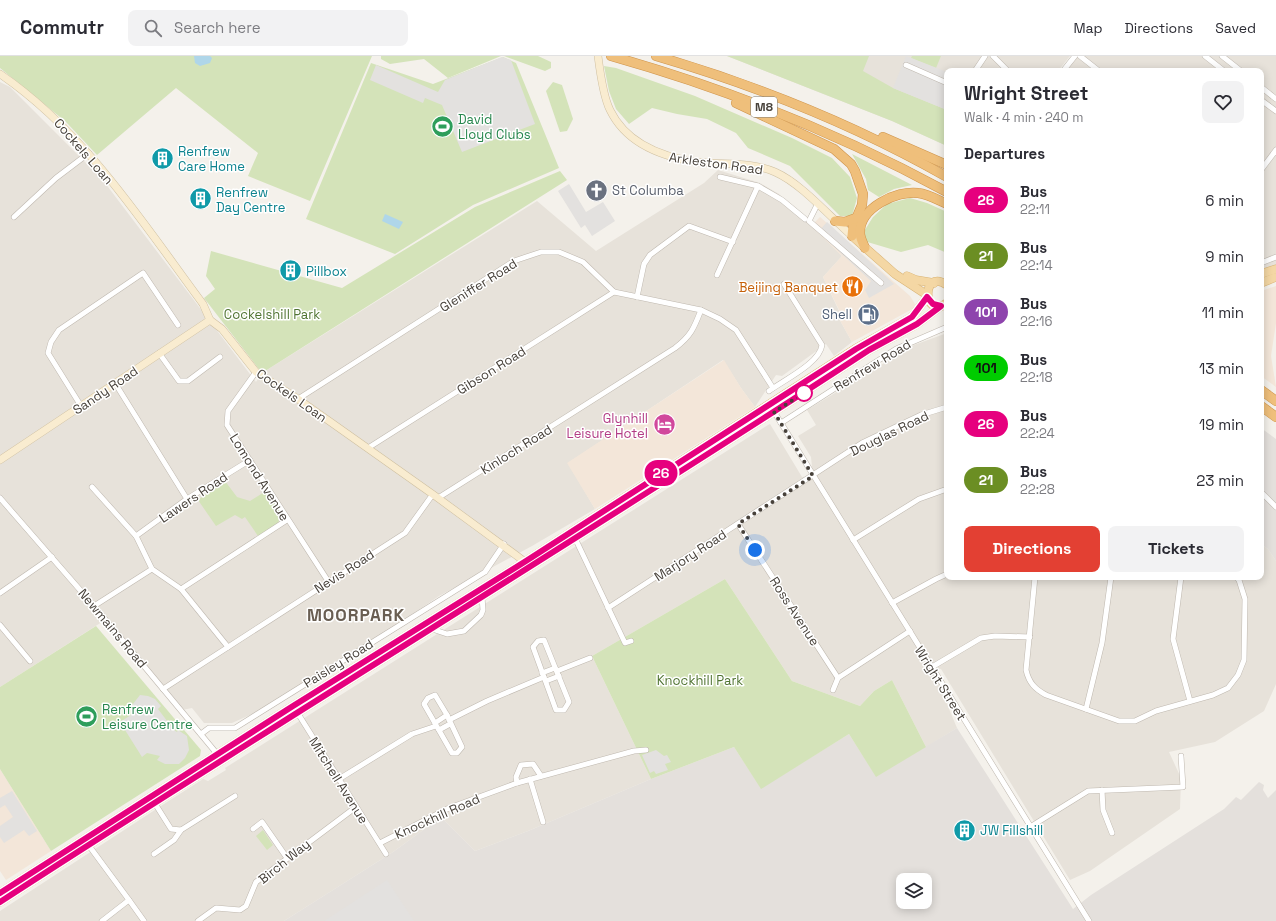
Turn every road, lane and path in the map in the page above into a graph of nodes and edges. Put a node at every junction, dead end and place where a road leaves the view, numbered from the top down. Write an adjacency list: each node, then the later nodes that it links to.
1 (598, 56): 35 (street, Arkleston Road)
2 (611, 56): 18 (highway, M8)
3 (656, 56): 21 (highway, M8)
4 (985, 56): 11 (street)
5 (993, 56): 12 (street)
6 (1075, 56): 13 (street)
7 (1080, 56): 14 (street)
8 (1205, 56): 15 (street)
9 (1222, 56): 16 (street)
10 (906, 65): 19 (street)
11 (977, 68)
12 (1005, 68)
13 (1065, 68)
14 (1095, 68)
15 (1220, 68)
16 (1237, 68)
17 (0, 74): 27 (street, Cockels Loan)
18 (676, 75): 33 (highway, M8); 37 (highway)
19 (944, 82)
20 (1264, 90): 22 (street)
21 (771, 96): 28 (highway); 30 (highway, M8)
22 (1275, 99): 24 (street)
23 (1264, 102): 24 (street)
24 (1269, 106): 25 (street)
25 (1276, 112)
26 (1276, 150): 29 (street)
27 (88, 153): 36 (street); 63 (street, Cockels Loan)
28 (944, 164)
29 (1264, 166)
30 (944, 174)
31 (720, 177): 32 (street)
32 (758, 186): 38 (street); 41 (street)
33 (944, 190)
34 (944, 203): 42 (highway)
35 (817, 205): 39 (street, Arkleston Road); 53 (street)
36 (14, 217)
37 (856, 218): 39 (highway); 40 (highway)
38 (805, 219)
39 (835, 221): 40 (street, Arkleston Road)
40 (852, 236): 42 (main road, Arkleston Road)
41 (732, 242): 48 (street); 59 (street)
42 (865, 248): 45 (main road, Arkleston Road)
43 (1276, 257): 44 (street)
44 (1264, 262)
45 (885, 266): 49 (main road, Arkleston Road); 58 (main road, Arkleston Road)
46 (1276, 269): 47 (main road)
47 (1264, 273)
48 (717, 275)
49 (903, 275): 51 (main road); 54 (main road, Arkleston Road)
50 (1276, 277): 52 (main road)
51 (944, 279)
52 (1264, 281)
53 (881, 282)
54 (934, 283): 56 (main road, Arkleston Road); 58 (main road, Renfrew Road)
55 (784, 284): 62 (street)
56 (944, 284)
57 (614, 292): 59 (street); 71 (street, Gleniffer Road); 80 (street, Gibson Road)
58 (927, 296): 60 (main road, Arkleston Road); 73 (main road, Renfrew Road)
59 (636, 297): 62 (street)
60 (944, 304)
61 (944, 305): 77 (main road, Renfrew Road)
62 (701, 310): 87 (street, Kinloch Road)
63 (210, 320): 66 (street, Sandy Road); 68 (street, Cockels Loan)
64 (178, 324): 74 (street)
65 (944, 328): 79 (street, Renfrew Road)
66 (159, 352): 67 (street); 69 (street, Sandy Road)
67 (220, 358)
68 (256, 372): 71 (street, Cockels Loan); 82 (street, Lomond Avenue)
69 (115, 383): 74 (street, Sandy Road); 89 (street)
70 (1264, 392): 72 (highway)
71 (298, 399): 80 (street, Cockels Loan)
72 (1276, 401)
73 (770, 404): 77 (street, Wright Street); 93 (main road, Renfrew Road)
74 (81, 406): 81 (street, Sandy Road)
75 (944, 408): 83 (street, Douglas Road)
76 (1264, 408): 78 (highway)
77 (774, 412): 79 (street, Wright Street); 93 (main road, Renfrew Road)
78 (1276, 417)
79 (781, 423): 83 (street, Wright Street)
80 (368, 448): 87 (street, Cockels Loan)
81 (0, 460)
82 (250, 460): 89 (street, Lawers Road); 91 (street, Lomond Avenue)
83 (813, 476): 92 (street, Marjory Road); 95 (street, Wright Street)
84 (92, 487): 94 (street)
85 (944, 489): 95 (street)
86 (1264, 495): 90 (street)
87 (436, 496): 96 (street, Cockels Loan); 105 (street, Nevis Road)
88 (0, 498): 97 (street, Newmains Road)
89 (188, 499): 94 (street, Lawers Road)
90 (1276, 507)
91 (287, 520): 105 (street, Lomond Avenue); 106 (street)
92 (738, 524): 111 (street, Marjory Road); 123 (street, Ross Avenue)
93 (573, 535): 98 (main road, Renfrew Road); 111 (street)
94 (136, 536): 99 (street)
95 (853, 540): 109 (street, Wright Street)
96 (504, 544): 98 (street, Cockels Loan); 132 (street, Paisley Road)
97 (52, 557): 107 (street); 110 (street, Newmains Road)
98 (528, 564): 108 (main road, Paisley Road); 127 (main road, Paisley Road)
99 (152, 569): 106 (street); 110 (street)
100 (944, 575): 109 (street)
101 (1035, 580): 115 (street)
102 (1111, 580): 128 (street)
103 (1181, 580): 126 (street)
104 (1239, 580): 126 (street)
105 (328, 581): 117 (street, Nevis Road)
106 (181, 589): 117 (street)
107 (0, 593)
108 (482, 597): 113 (main road, Paisley Road); 113 (street)
109 (892, 604): 114 (street, Wright Street)
110 (94, 606): 124 (street, Newmains Road)
111 (608, 608): 116 (street)
112 (0, 625): 119 (street)
113 (432, 629): 129 (main road, Paisley Road)
114 (910, 631): 120 (street, Wright Street); 123 (street)
115 (1030, 637): 120 (street); 128 (street)
116 (631, 641)
117 (228, 647): 124 (street, Nevis Road)
118 (590, 658): 121 (street)
119 (30, 661)
120 (932, 668): 145 (street, Wright Street)
121 (557, 672): 122 (street); 122 (street); 122 (street); 122 (street)
122 (544, 677): 130 (street)
123 (838, 678): 125 (street)
124 (164, 688): 132 (street, Newmains Road)
125 (834, 690)
126 (1190, 701): 128 (street)
127 (293, 706): 129 (street, Mitchell Avenue); 135 (main road, Paisley Road)
128 (1086, 709)
129 (297, 713): 135 (main road, Paisley Road); 137 (street, Mitchell Avenue)
130 (449, 720): 131 (street); 131 (street); 131 (street); 131 (street)
131 (437, 726): 137 (street)
132 (201, 734): 135 (street, Newmains Road)
133 (646, 750): 136 (street, Knockhill Road)
134 (1181, 756): 140 (street)
135 (220, 757): 142 (main road, Paisley Road); 149 (main road, Paisley Road)
136 (541, 776): 138 (street, Knockhill Road); 139 (street)
137 (339, 779): 143 (street, Mitchell Avenue)
138 (530, 779): 139 (street, Knockhill Road); 144 (street)
139 (518, 783): 150 (street, Knockhill Road)
140 (1102, 790): 145 (street); 148 (street)
141 (235, 796): 147 (street)
142 (154, 802): 147 (street); 151 (main road, Paisley Road)
143 (356, 807): 150 (street, Mitchell Avenue); 154 (street, Birch Way)
144 (543, 822)
145 (1030, 827): 161 (street, Wright Street)
146 (253, 829): 154 (street)
147 (181, 830): 152 (street)
148 (1112, 833)
149 (79, 842): 151 (street); 155 (main road, Paisley Road)
150 (380, 843): 153 (street, Mitchell Avenue)
151 (89, 844): 156 (street); 157 (main road, Paisley Road)
152 (154, 854)
153 (386, 854)
154 (287, 858): 160 (street, Birch Way)
155 (0, 893)
156 (129, 900): 158 (street); 159 (street)
157 (0, 902)
158 (102, 921)
159 (144, 921)
160 (198, 921)
161 (1089, 921)

